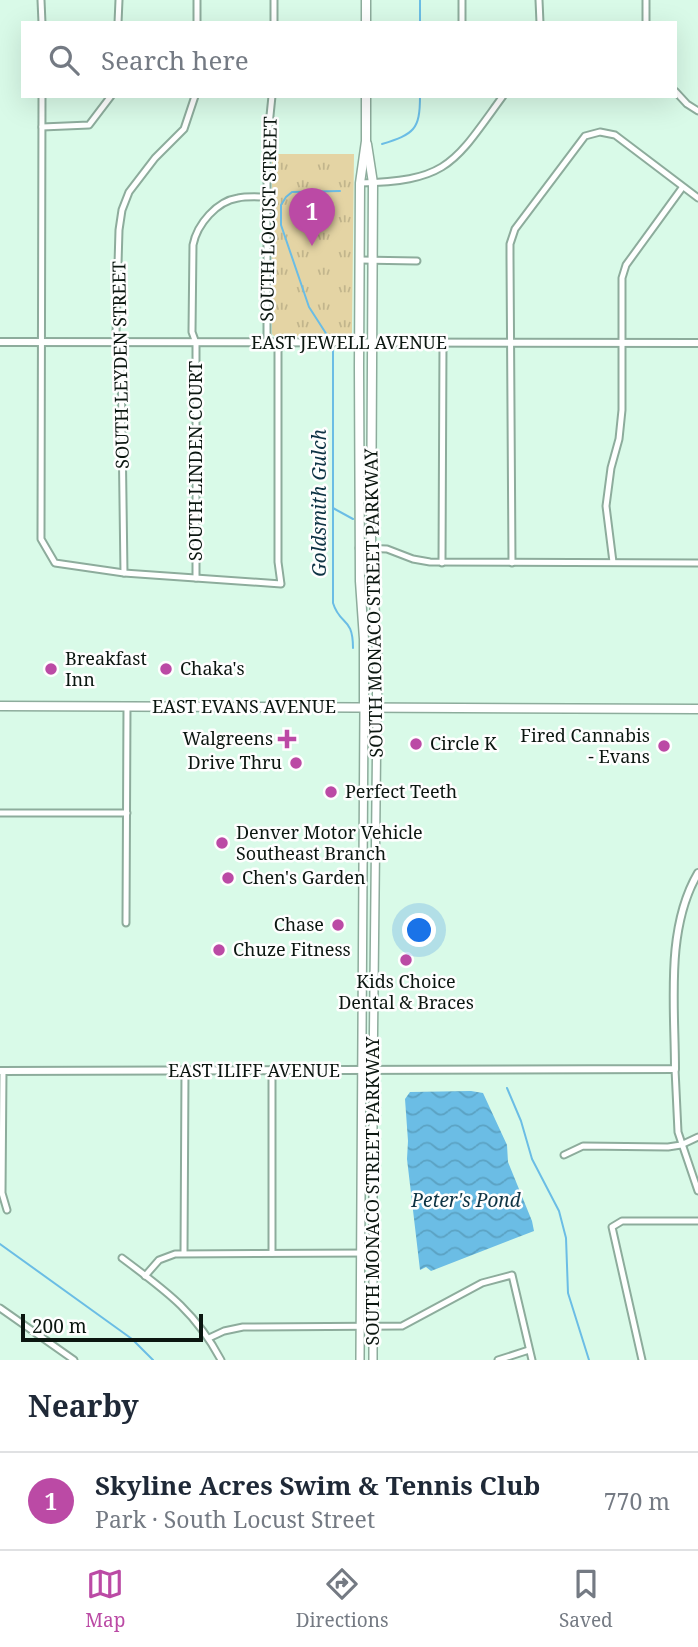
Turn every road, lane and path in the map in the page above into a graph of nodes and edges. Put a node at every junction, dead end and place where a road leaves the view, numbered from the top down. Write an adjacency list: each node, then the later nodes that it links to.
1 (41, 0): 9 (street)
2 (119, 0): 10 (street)
3 (197, 0): 11 (street)
4 (274, 0): 12 (street)
5 (366, 0): 13 (main road)
6 (462, 0): 14 (street)
7 (539, 0): 15 (street)
8 (646, 0): 16 (street)
9 (41, 21)
10 (118, 21)
11 (197, 21)
12 (274, 21)
13 (366, 21)
14 (462, 21)
15 (540, 21)
16 (646, 21)
17 (677, 92): 24 (street)
18 (42, 98): 25 (street)
19 (109, 98): 25 (street)
20 (194, 98): 37 (street, SOUTH LEYDEN STREET)
21 (272, 98): 30 (street, SOUTH LOCUST STREET)
22 (366, 98): 26 (main road, SOUTH MONACO STREET PARKWAY)
23 (502, 98): 28 (street)
24 (698, 111)
25 (43, 127): 36 (street)
26 (366, 141): 27 (main road, SOUTH MONACO STREET PARKWAY); 28 (main road, SOUTH MONACO STREET PARKWAY)
27 (360, 183): 28 (street); 32 (main road, SOUTH MONACO STREET PARKWAY)
28 (373, 183): 33 (main road, SOUTH MONACO STREET PARKWAY)
29 (682, 187): 31 (street); 44 (street); 45 (street)
30 (267, 197): 38 (street, SOUTH LOCUST STREET); 40 (street, SOUTH LINDEN COURT)
31 (698, 198)
32 (360, 260): 33 (street); 41 (main road, SOUTH MONACO STREET PARKWAY)
33 (372, 260): 34 (street); 42 (main road, SOUTH MONACO STREET PARKWAY)
34 (416, 261)
35 (0, 342): 36 (street, EAST JEWELL AVENUE)
36 (41, 342): 37 (street, EAST JEWELL AVENUE); 53 (street)
37 (119, 342): 40 (street, EAST JEWELL AVENUE); 53 (street, SOUTH LEYDEN STREET)
38 (267, 342): 39 (street, EAST JEWELL AVENUE); 40 (street, EAST JEWELL AVENUE)
39 (278, 342): 41 (street, EAST JEWELL AVENUE); 54 (street, SOUTH LOCUST STREET)
40 (196, 343): 54 (street, SOUTH LINDEN COURT)
41 (360, 343): 42 (street, EAST JEWELL AVENUE); 47 (main road, SOUTH MONACO STREET PARKWAY)
42 (372, 343): 43 (street, EAST JEWELL AVENUE); 48 (main road, SOUTH MONACO STREET PARKWAY)
43 (443, 343): 44 (street, EAST JEWELL AVENUE); 50 (street)
44 (510, 343): 45 (street, EAST JEWELL AVENUE); 51 (street)
45 (621, 343): 46 (street, EAST JEWELL AVENUE); 49 (street)
46 (698, 343)
47 (359, 548): 48 (street); 57 (main road, SOUTH MONACO STREET PARKWAY)
48 (372, 548): 50 (street); 58 (main road, SOUTH MONACO STREET PARKWAY)
49 (613, 562): 51 (street); 52 (street)
50 (442, 563): 51 (street)
51 (512, 563)
52 (698, 563)
53 (124, 573): 54 (street)
54 (196, 578)
55 (0, 706): 56 (main road, EAST EVANS AVENUE)
56 (127, 706): 57 (main road, EAST EVANS AVENUE); 61 (street)
57 (365, 708): 58 (main road, EAST EVANS AVENUE); 66 (main road, SOUTH MONACO STREET PARKWAY)
58 (377, 708): 59 (main road, EAST EVANS AVENUE); 67 (main road, SOUTH MONACO STREET PARKWAY)
59 (698, 709)
60 (0, 813): 61 (street)
61 (127, 813): 63 (street)
62 (698, 873): 64 (street)
63 (126, 923)
64 (676, 1069): 67 (street, EAST ILIFF AVENUE); 71 (street)
65 (272, 1070): 66 (street, EAST ILIFF AVENUE); 69 (street, EAST ILIFF AVENUE); 77 (street)
66 (360, 1070): 67 (street, EAST ILIFF AVENUE); 78 (main road, SOUTH MONACO STREET PARKWAY)
67 (373, 1070): 79 (main road, SOUTH MONACO STREET PARKWAY)
68 (1, 1071): 69 (street, EAST ILIFF AVENUE); 74 (street)
69 (185, 1071): 76 (street)
70 (698, 1137): 71 (street)
71 (681, 1145): 72 (street); 73 (street)
72 (564, 1155)
73 (698, 1192)
74 (7, 1210)
75 (698, 1221): 93 (street)
76 (184, 1253): 77 (street); 81 (street)
77 (272, 1253): 78 (street)
78 (360, 1253): 79 (street); 83 (main road, SOUTH MONACO STREET PARKWAY)
79 (373, 1253): 84 (main road, SOUTH MONACO STREET PARKWAY)
80 (122, 1258): 81 (street)
81 (145, 1276): 85 (street)
82 (0, 1308): 87 (street)
83 (360, 1328): 84 (street); 85 (street); 89 (main road, SOUTH MONACO STREET PARKWAY)
84 (373, 1328): 86 (street); 90 (main road, SOUTH MONACO STREET PARKWAY)
85 (209, 1338): 88 (street)
86 (529, 1350): 91 (street); 92 (street)
87 (74, 1360)
88 (221, 1360)
89 (360, 1360)
90 (373, 1360)
91 (498, 1360)
92 (532, 1360)
93 (642, 1360)

